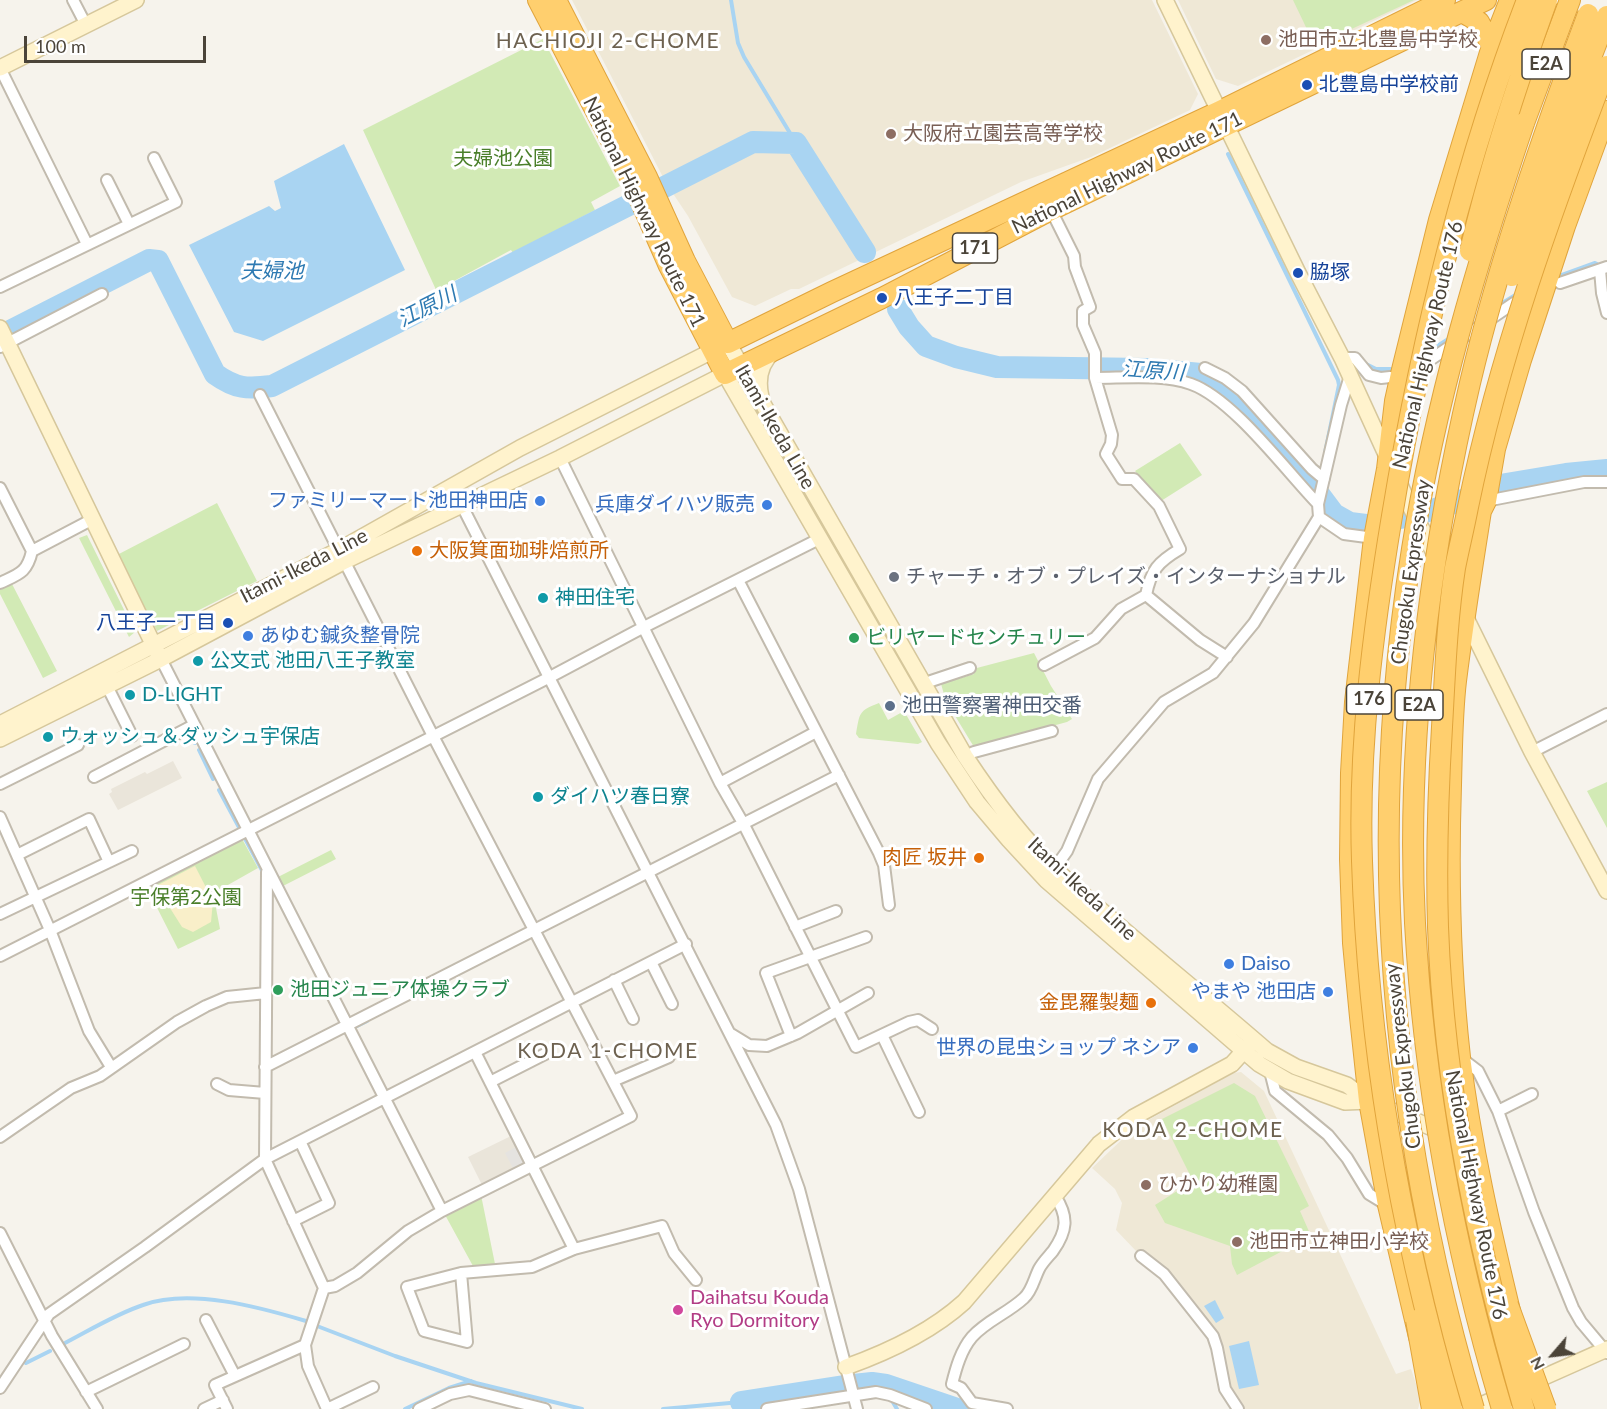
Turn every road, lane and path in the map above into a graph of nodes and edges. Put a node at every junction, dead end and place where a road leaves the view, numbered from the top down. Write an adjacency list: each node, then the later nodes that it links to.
1 (73, 0): 15 (street)
2 (538, 0): 33 (highway, National Highway Route 171)
3 (556, 0): 33 (highway, National Highway Route 171)
4 (1165, 0): 20 (main road)
5 (1445, 0): 20 (highway, National Highway Route 171 / 171)
6 (1486, 0): 13 (highway, National Highway Route 171 / 171)
7 (1510, 0): 16 (highway)
8 (1527, 0): 137 (highway, National Highway Route 176 / 176, bridge)
9 (1546, 0): 46 (highway, bridge)
10 (1570, 0): 46 (highway, Chugoku Expressway / E2A, bridge)
11 (1593, 0): 50 (highway, Chugoku Expressway / E2A, bridge)
12 (131, 1): 15 (main road)
13 (1462, 12): 16 (highway); 20 (highway, National Highway Route 171 / 171)
14 (1607, 16): 50 (highway, bridge)
15 (86, 25): 18 (main road)
16 (1492, 46): 45 (highway)
17 (1607, 66): 140 (highway, National Highway Route 176, bridge)
18 (0, 68): 25 (street)
19 (1607, 111): 52 (highway)
20 (1223, 118): 23 (highway, National Highway Route 171 / 171); 33 (highway, National Highway Route 171 / 171); 35 (main road)
21 (154, 158): 24 (street)
22 (107, 180): 24 (street)
23 (1050, 210): 34 (highway, National Highway Route 171 / 171); 41 (street)
24 (129, 224): 25 (street)
25 (87, 244): 28 (street)
26 (1604, 268): 27 (street); 31 (street)
27 (1560, 283)
28 (0, 287)
29 (102, 294): 32 (street)
30 (1515, 303): 36 (street)
31 (1607, 313)
32 (2, 337): 56 (main road)
33 (720, 347): 38 (highway, National Highway Route 171); 49 (main road, Itami-Ikeda Line)
34 (776, 349): 38 (highway, National Highway Route 171 / 171); 43 (main road)
35 (1342, 358): 39 (main road); 40 (street)
36 (1427, 362)
37 (1205, 368): 48 (street)
38 (732, 370): 43 (main road, Itami-Ikeda Line); 44 (main road, Itami-Ikeda Line); 58 (main road, Itami-Ikeda Line)
39 (1350, 375): 45 (main road); 48 (street)
40 (1390, 377)
41 (1095, 378): 53 (street); 63 (street)
42 (260, 395): 60 (street)
43 (762, 401): 73 (main road, Itami-Ikeda Line)
44 (560, 458): 54 (main road, Itami-Ikeda Line); 65 (street)
45 (1389, 458): 57 (highway); 64 (main road)
46 (1424, 480): 182 (highway, Chugoku Expressway / E2A, bridge)
47 (1607, 482): 52 (street)
48 (1323, 483): 53 (street)
49 (452, 486): 54 (street); 60 (main road, Itami-Ikeda Line)
50 (1449, 486): 183 (highway, Chugoku Expressway / E2A, bridge)
51 (0, 488): 59 (street)
52 (1486, 501): 64 (highway)
53 (1318, 504): 55 (street)
54 (462, 506): 60 (main road, Itami-Ikeda Line); 71 (street)
55 (1319, 518): 57 (street); 67 (street)
56 (93, 519): 59 (street); 66 (main road)
57 (1374, 538): 137 (highway)
58 (819, 539): 61 (street); 97 (main road, Itami-Ikeda Line)
59 (32, 550): 62 (street)
60 (342, 556): 66 (main road, Itami-Ikeda Line); 68 (main road, Itami-Ikeda Line); 80 (street)
61 (738, 580): 65 (street); 78 (street)
62 (0, 584)
63 (1146, 596): 67 (street); 69 (street)
64 (1464, 615): 83 (main road); 127 (highway)
65 (644, 627): 71 (street); 87 (street)
66 (153, 645): 68 (main road); 75 (main road, Itami-Ikeda Line)
67 (1227, 657): 97 (street)
68 (161, 659): 72 (main road, Itami-Ikeda Line); 76 (street)
69 (1044, 665)
70 (970, 668): 73 (street)
71 (550, 677): 80 (street); 96 (street)
72 (107, 686): 79 (street); 81 (main road, Itami-Ikeda Line)
73 (923, 686): 84 (main road, Itami-Ikeda Line)
74 (1607, 714): 83 (street)
75 (0, 724)
76 (194, 725): 86 (street); 91 (street)
77 (1052, 731): 84 (street)
78 (816, 732): 85 (street); 87 (street)
79 (132, 736)
80 (433, 736): 91 (street); 105 (street)
81 (0, 739)
82 (78, 745): 88 (street)
83 (1532, 752): 98 (main road)
84 (965, 756): 97 (main road, Itami-Ikeda Line)
85 (839, 775): 90 (street); 100 (street)
86 (94, 777)
87 (720, 783): 90 (street)
88 (0, 784)
89 (0, 818): 93 (street)
90 (743, 823): 96 (street); 103 (street)
91 (248, 830): 95 (street); 104 (street)
92 (132, 851): 94 (street)
93 (17, 855): 94 (street); 99 (street)
94 (109, 862): 99 (street)
95 (267, 869): 112 (street); 118 (street)
96 (648, 872): 105 (street); 107 (street)
97 (1051, 874): 123 (main road, Itami-Ikeda Line)
98 (1607, 891)
99 (35, 897): 102 (street); 104 (street)
100 (889, 906)
101 (836, 911): 103 (street)
102 (0, 914)
103 (795, 927): 109 (street)
104 (50, 930): 108 (street); 128 (street)
105 (535, 930): 114 (street); 118 (street)
106 (866, 937): 109 (street)
107 (686, 945): 110 (street); 120 (street)
108 (0, 956)
109 (810, 956): 116 (street); 122 (street)
110 (651, 962): 111 (street); 115 (street)
111 (614, 980): 114 (street); 117 (street)
112 (266, 993): 128 (street); 129 (street)
113 (868, 993): 116 (street)
114 (572, 1002): 124 (street); 131 (street)
115 (672, 1004)
116 (837, 1009): 121 (street); 122 (street)
117 (633, 1019)
118 (347, 1026): 129 (street); 136 (street)
119 (932, 1029): 121 (street)
120 (731, 1034): 122 (street); 161 (street)
121 (882, 1035): 139 (street)
122 (791, 1036)
123 (1249, 1045): 130 (main road, Itami-Ikeda Line); 137 (main road, Itami-Ikeda Line); 146 (main road)
124 (475, 1052): 132 (street); 136 (street)
125 (549, 1052): 132 (street)
126 (669, 1057): 131 (street)
127 (1461, 1058): 138 (street); 143 (highway)
128 (111, 1067): 141 (street)
129 (265, 1067): 134 (street)
130 (1270, 1071): 137 (main road, Itami-Ikeda Line); 147 (street)
131 (613, 1081): 145 (street)
132 (490, 1082): 145 (street)
133 (217, 1084): 134 (street)
134 (265, 1093): 144 (street)
135 (1532, 1094): 138 (street)
136 (384, 1099): 142 (street); 148 (street)
137 (1377, 1106): 143 (main road, Itami-Ikeda Line); 147 (highway); 179 (highway, bridge); 181 (highway, National Highway Route 176 / 176, bridge)
138 (1498, 1111): 160 (street)
139 (920, 1112)
140 (1457, 1117): 184 (highway, National Highway Route 176, bridge); 186 (highway, bridge)
141 (0, 1137)
142 (300, 1141): 144 (street); 149 (street)
143 (1474, 1146): 163 (highway)
144 (265, 1159): 149 (street); 156 (street)
145 (533, 1167): 148 (street); 151 (street)
146 (1055, 1196): 161 (main road); 177 (street)
147 (1388, 1205): 180 (highway)
148 (442, 1212): 155 (street)
149 (293, 1221): 155 (street)
150 (0, 1233): 156 (street)
151 (574, 1248): 153 (street); 154 (street)
152 (1142, 1256): 178 (street)
153 (461, 1273): 153 (street)
154 (696, 1280)
155 (324, 1288): 159 (street)
156 (45, 1319): 164 (street); 166 (street)
157 (206, 1320): 162 (street)
158 (184, 1344): 166 (street)
159 (305, 1344): 162 (street); 171 (street)
160 (1606, 1351): 163 (main road)
161 (847, 1371): 167 (street)
162 (235, 1376): 168 (street)
163 (1531, 1382): 182 (main road); 185 (highway); 186 (street)
164 (0, 1388)
165 (373, 1388): 171 (street)
166 (86, 1392): 169 (street)
167 (853, 1393): 174 (street); 175 (street); 176 (street)
168 (225, 1405): 170 (street)
169 (97, 1409)
170 (204, 1409)
171 (327, 1409)
172 (419, 1409): 173 (street)
173 (545, 1409)
174 (767, 1409)
175 (857, 1409)
176 (926, 1409)
177 (1007, 1409)
178 (1238, 1409)
179 (1431, 1409)
180 (1438, 1409)
181 (1452, 1409)
182 (1473, 1409)
183 (1502, 1409)
184 (1524, 1409)
185 (1539, 1409)
186 (1547, 1409)

